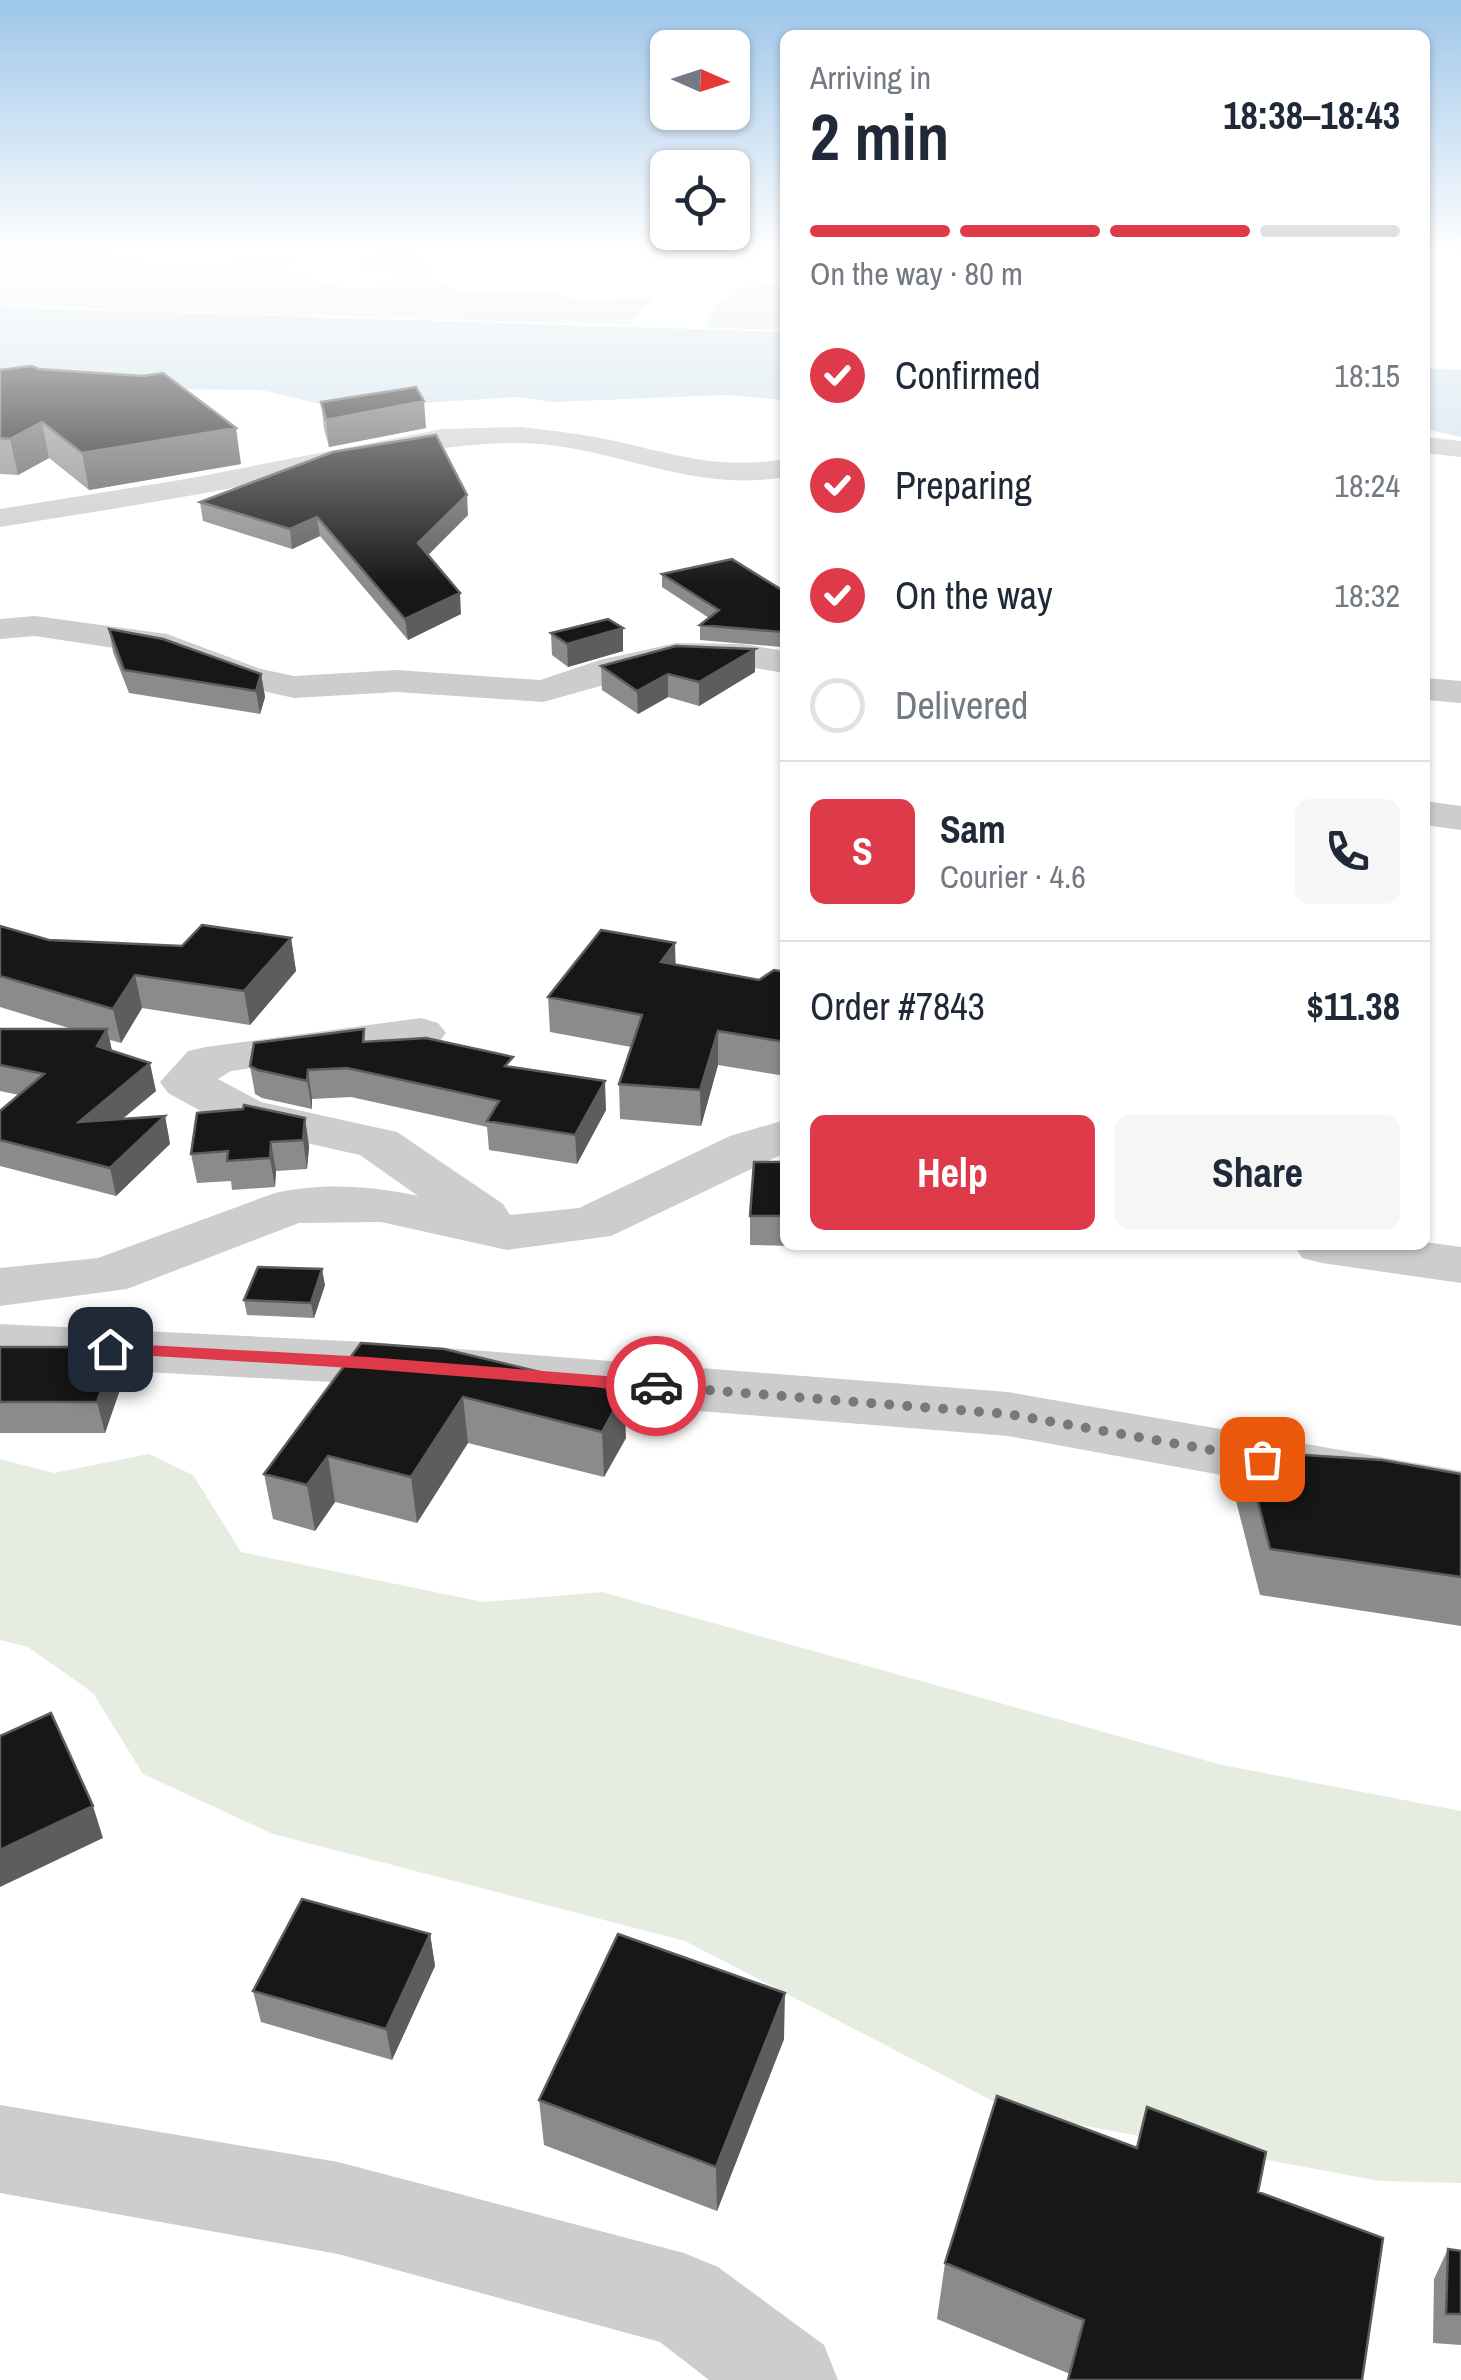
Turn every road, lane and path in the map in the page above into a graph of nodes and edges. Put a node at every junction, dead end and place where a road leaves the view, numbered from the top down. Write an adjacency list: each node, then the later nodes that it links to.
1 (1430, 446): 2 (street)
2 (1461, 450)
3 (780, 469): 4 (street)
4 (0, 518)
5 (0, 628): 6 (street)
6 (780, 661)
7 (1430, 689): 8 (street)
8 (1461, 692)
9 (1430, 814): 10 (street)
10 (1461, 818)
11 (422, 1033): 13 (street)
12 (780, 1137): 13 (street)
13 (508, 1233): 16 (street)
14 (1357, 1250): 15 (street)
15 (1461, 1265)
16 (0, 1288)
17 (0, 1344): 18 (street)
18 (1461, 1495)
19 (0, 2149): 20 (street)
20 (789, 2380)

